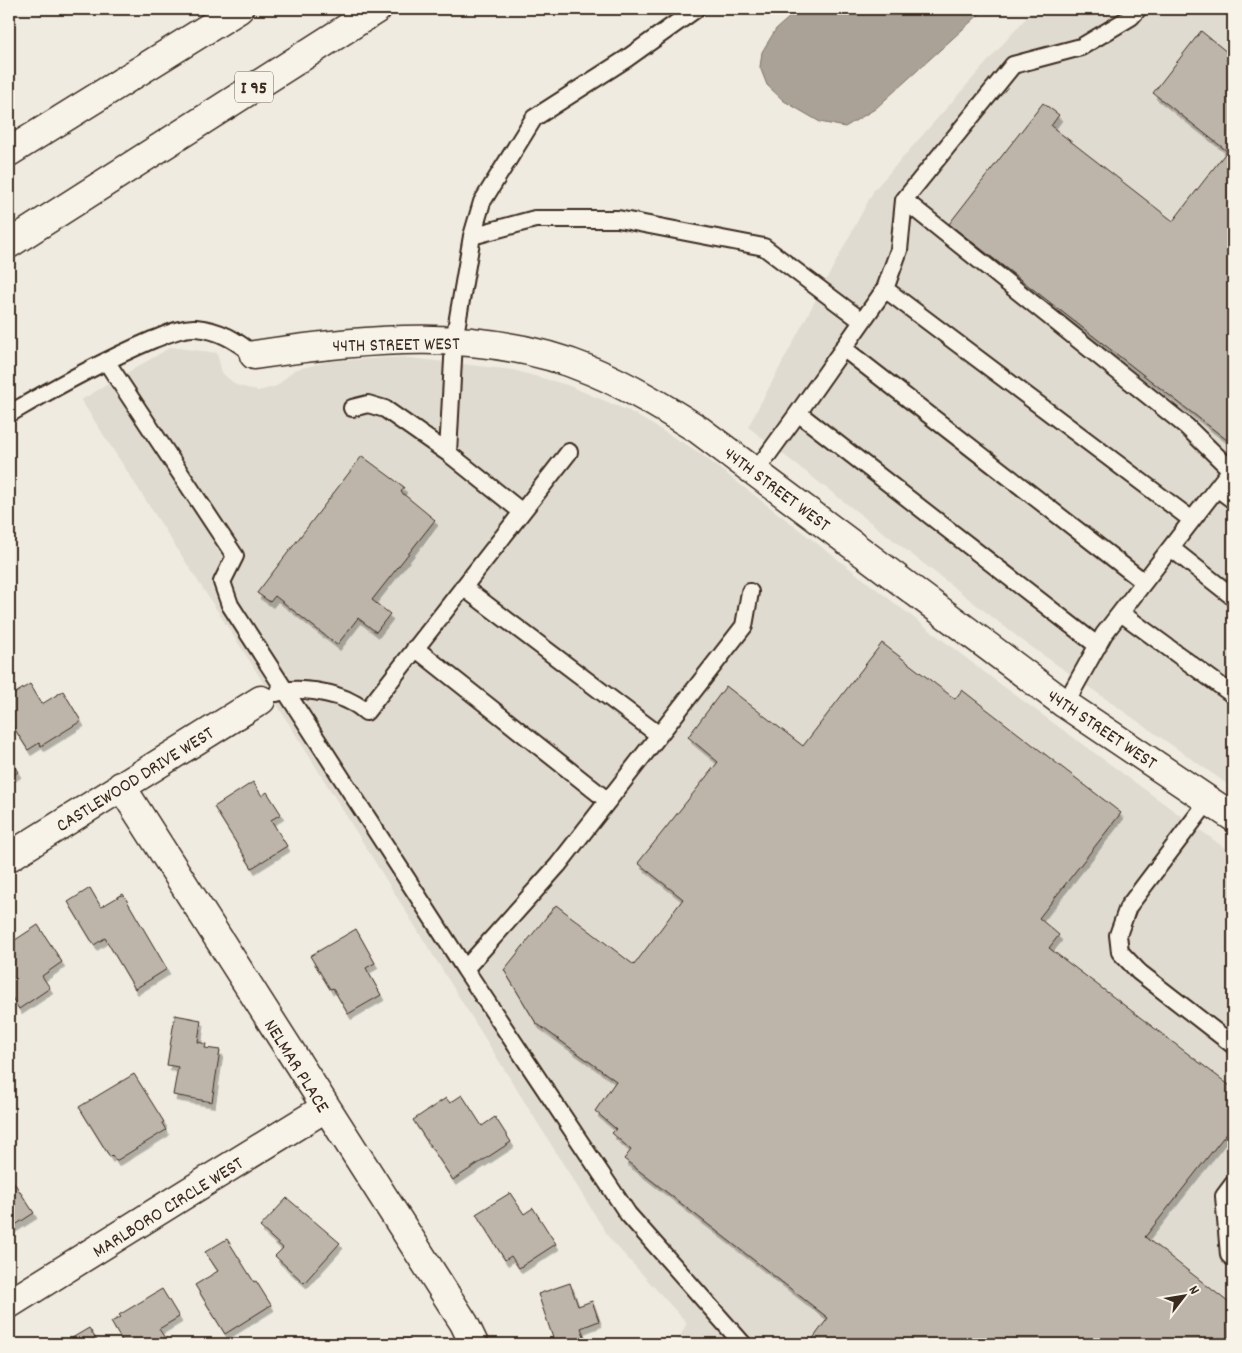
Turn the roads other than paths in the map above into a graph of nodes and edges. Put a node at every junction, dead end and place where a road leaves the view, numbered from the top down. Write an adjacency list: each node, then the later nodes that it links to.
1 (239, 9): 5 (main road)
2 (377, 9): 8 (main road, I 95)
3 (696, 9): 7 (lane)
4 (1138, 9): 6 (lane)
5 (9, 152)
6 (904, 200): 9 (lane); 20 (lane)
7 (472, 236): 10 (lane); 11 (lane)
8 (9, 244)
9 (885, 289): 10 (lane); 25 (lane)
10 (862, 320): 12 (lane)
11 (454, 341): 13 (main road, 44TH STREET WEST); 19 (lane); 21 (main road, 44TH STREET WEST)
12 (843, 348): 16 (lane); 27 (lane)
13 (254, 355): 14 (lane)
14 (106, 361): 17 (lane); 34 (lane)
15 (352, 408): 19 (lane)
16 (798, 413): 21 (lane); 32 (lane)
17 (9, 414)
18 (569, 452): 24 (lane)
19 (448, 453): 24 (lane)
20 (1232, 468): 22 (lane)
21 (756, 471): 36 (main road, 44TH STREET WEST)
22 (1217, 488): 23 (lane); 25 (lane)
23 (1233, 500)
24 (522, 512): 28 (lane)
25 (1192, 520): 26 (lane)
26 (1171, 548): 27 (lane); 30 (lane)
27 (1144, 582): 31 (lane)
28 (463, 587): 33 (lane); 37 (lane)
29 (750, 592): 37 (lane)
30 (1233, 597)
31 (1121, 612): 32 (lane); 35 (lane)
32 (1098, 646): 36 (lane)
33 (415, 648): 34 (lane); 40 (lane)
34 (273, 695): 38 (main road, CASTLEWOOD DRIVE WEST); 43 (lane)
35 (1233, 695)
36 (1066, 704): 39 (main road, 44TH STREET WEST)
37 (659, 735): 40 (lane)
38 (121, 786): 42 (main road, CASTLEWOOD DRIVE WEST); 45 (main road, NELMAR PLACE)
39 (1209, 800): 41 (main road, 44TH STREET WEST); 44 (lane)
40 (608, 801): 43 (lane)
41 (1233, 817)
42 (9, 857)
43 (465, 970): 50 (lane)
44 (1233, 1045)
45 (325, 1108): 48 (main road, MARLBORO CIRCLE WEST); 49 (main road, NELMAR PLACE)
46 (1233, 1184): 47 (lane)
47 (1233, 1258)
48 (9, 1304)
49 (474, 1344)
50 (743, 1344)

